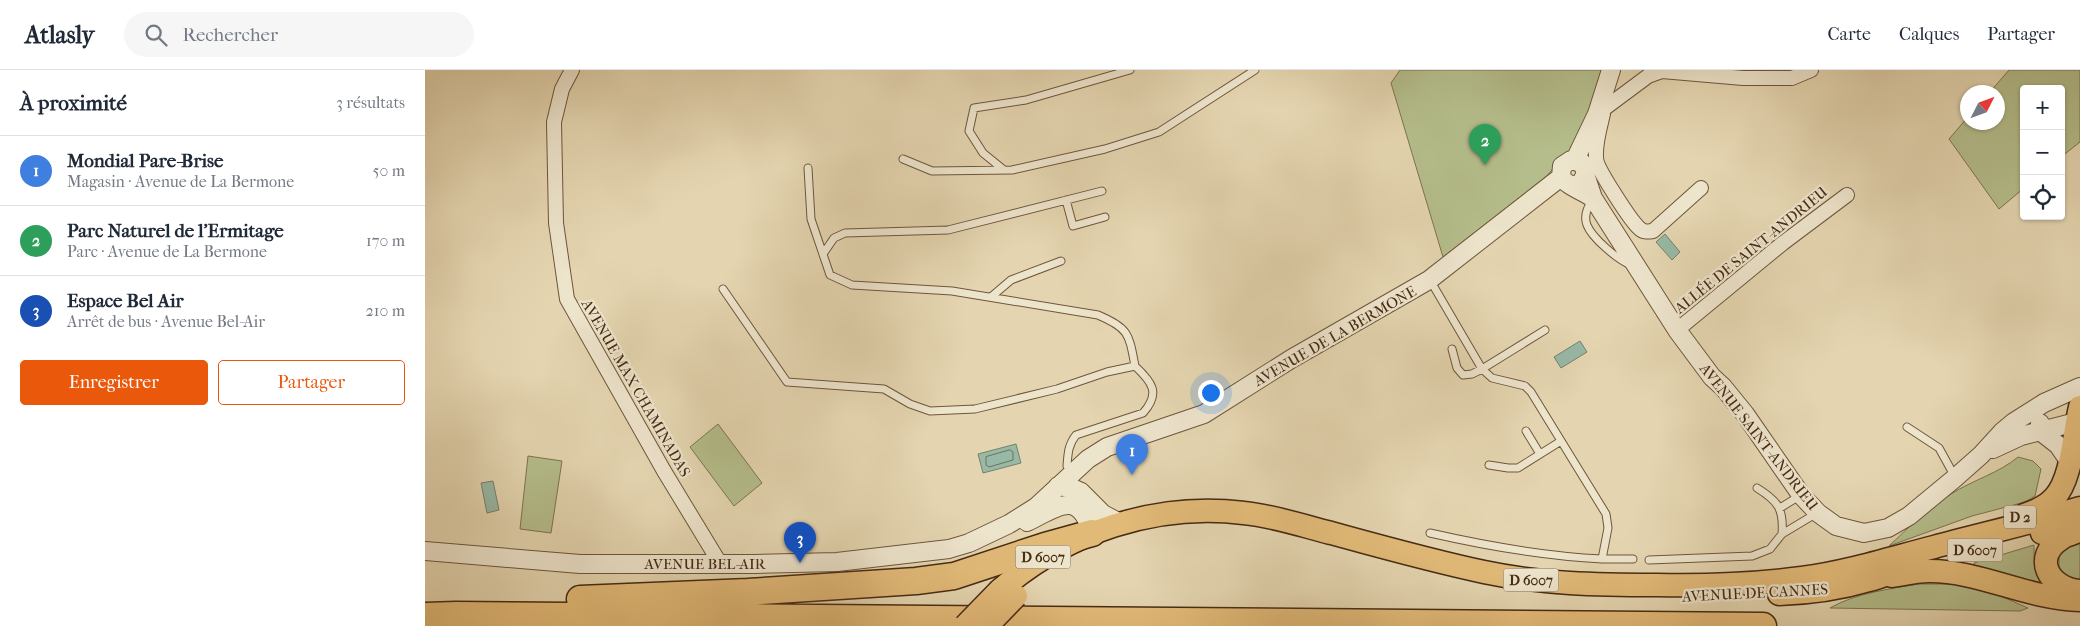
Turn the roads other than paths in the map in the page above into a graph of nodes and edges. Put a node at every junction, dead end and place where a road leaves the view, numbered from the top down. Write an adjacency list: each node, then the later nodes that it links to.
1 (572, 70): 58 (street, AVENUE MAX CHAMINADAS)
2 (1130, 70): 9 (lane)
3 (1255, 70): 9 (lane)
4 (1611, 70): 6 (street)
5 (1811, 70): 6 (street)
6 (1601, 111): 10 (street, AVENUE SAINT-ANDRIEU); 11 (street)
7 (903, 159): 9 (lane)
8 (808, 168): 16 (lane)
9 (1004, 170)
10 (1573, 180): 18 (street, AVENUE DE LA BERMONE); 22 (street, AVENUE SAINT-ANDRIEU)
11 (1701, 188)
12 (1102, 191): 14 (lane)
13 (1847, 195): 22 (street, ALLÉE DE SAINT-ANDRIEU)
14 (1066, 200): 15 (lane); 16 (lane)
15 (1105, 218)
16 (823, 254): 20 (lane)
17 (1061, 261): 20 (lane)
18 (1429, 280): 25 (lane); 35 (street, AVENUE DE LA BERMONE)
19 (723, 289): 24 (lane)
20 (991, 297): 24 (lane)
21 (1545, 330): 25 (lane)
22 (1677, 330): 42 (street, AVENUE SAINT-ANDRIEU)
23 (1453, 349): 25 (lane)
24 (1135, 366): 38 (lane)
25 (1482, 369): 32 (lane)
26 (2080, 387): 27 (street, AVENUE SAINT-ANDRIEU)
27 (2044, 403): 28 (street); 31 (street); 34 (street, AVENUE SAINT-ANDRIEU)
28 (2079, 420): 31 (street); 36 (main road, D 2)
29 (1907, 427): 39 (lane)
30 (1526, 431): 33 (lane)
31 (2040, 431): 34 (street); 36 (street)
32 (1561, 441): 33 (lane); 55 (lane)
33 (1540, 454): 37 (lane)
34 (1981, 455): 39 (street, AVENUE SAINT-ANDRIEU)
35 (1088, 459): 38 (street, AVENUE DE LA BERMONE); 43 (street)
36 (2069, 461): 53 (main road, D 2)
37 (1489, 465)
38 (1073, 474): 40 (street, AVENUE BEL-AIR)
39 (1955, 478): 46 (street, AVENUE SAINT-ANDRIEU)
40 (1059, 486): 43 (street); 47 (street, AVENUE BEL-AIR)
41 (1757, 488): 44 (lane)
42 (1801, 495): 44 (lane); 46 (street, AVENUE SAINT-ANDRIEU)
43 (1095, 504): 48 (street)
44 (1780, 508): 52 (lane)
45 (2080, 508): 53 (main road, D 6007)
46 (1817, 513): 52 (lane)
47 (1009, 524): 50 (street, AVENUE BEL-AIR); 58 (street, AVENUE BEL-AIR)
48 (1122, 524): 50 (main road, D 6007); 53 (main road, D 6007)
49 (2080, 528): 59 (main road, AVENUE DE CANNES / D 6007); 60 (main road)
50 (1092, 533): 61 (main road, D 6007); 63 (highway)
51 (1430, 533): 55 (lane)
52 (1782, 534): 57 (lane)
53 (1945, 544)
54 (425, 551): 58 (street, AVENUE BEL-AIR)
55 (1602, 559): 56 (lane)
56 (1633, 559)
57 (1649, 560)
58 (721, 564)
59 (1871, 580): 61 (main road, AVENUE DE CANNES / D 6007); 62 (main road)
60 (2080, 591)
61 (1008, 593): 65 (main road, D 6007, bridge); 66 (main road, D 6007, bridge)
62 (2080, 600)
63 (425, 607)
64 (425, 616): 67 (highway)
65 (965, 626)
66 (987, 626)
67 (1763, 626)

